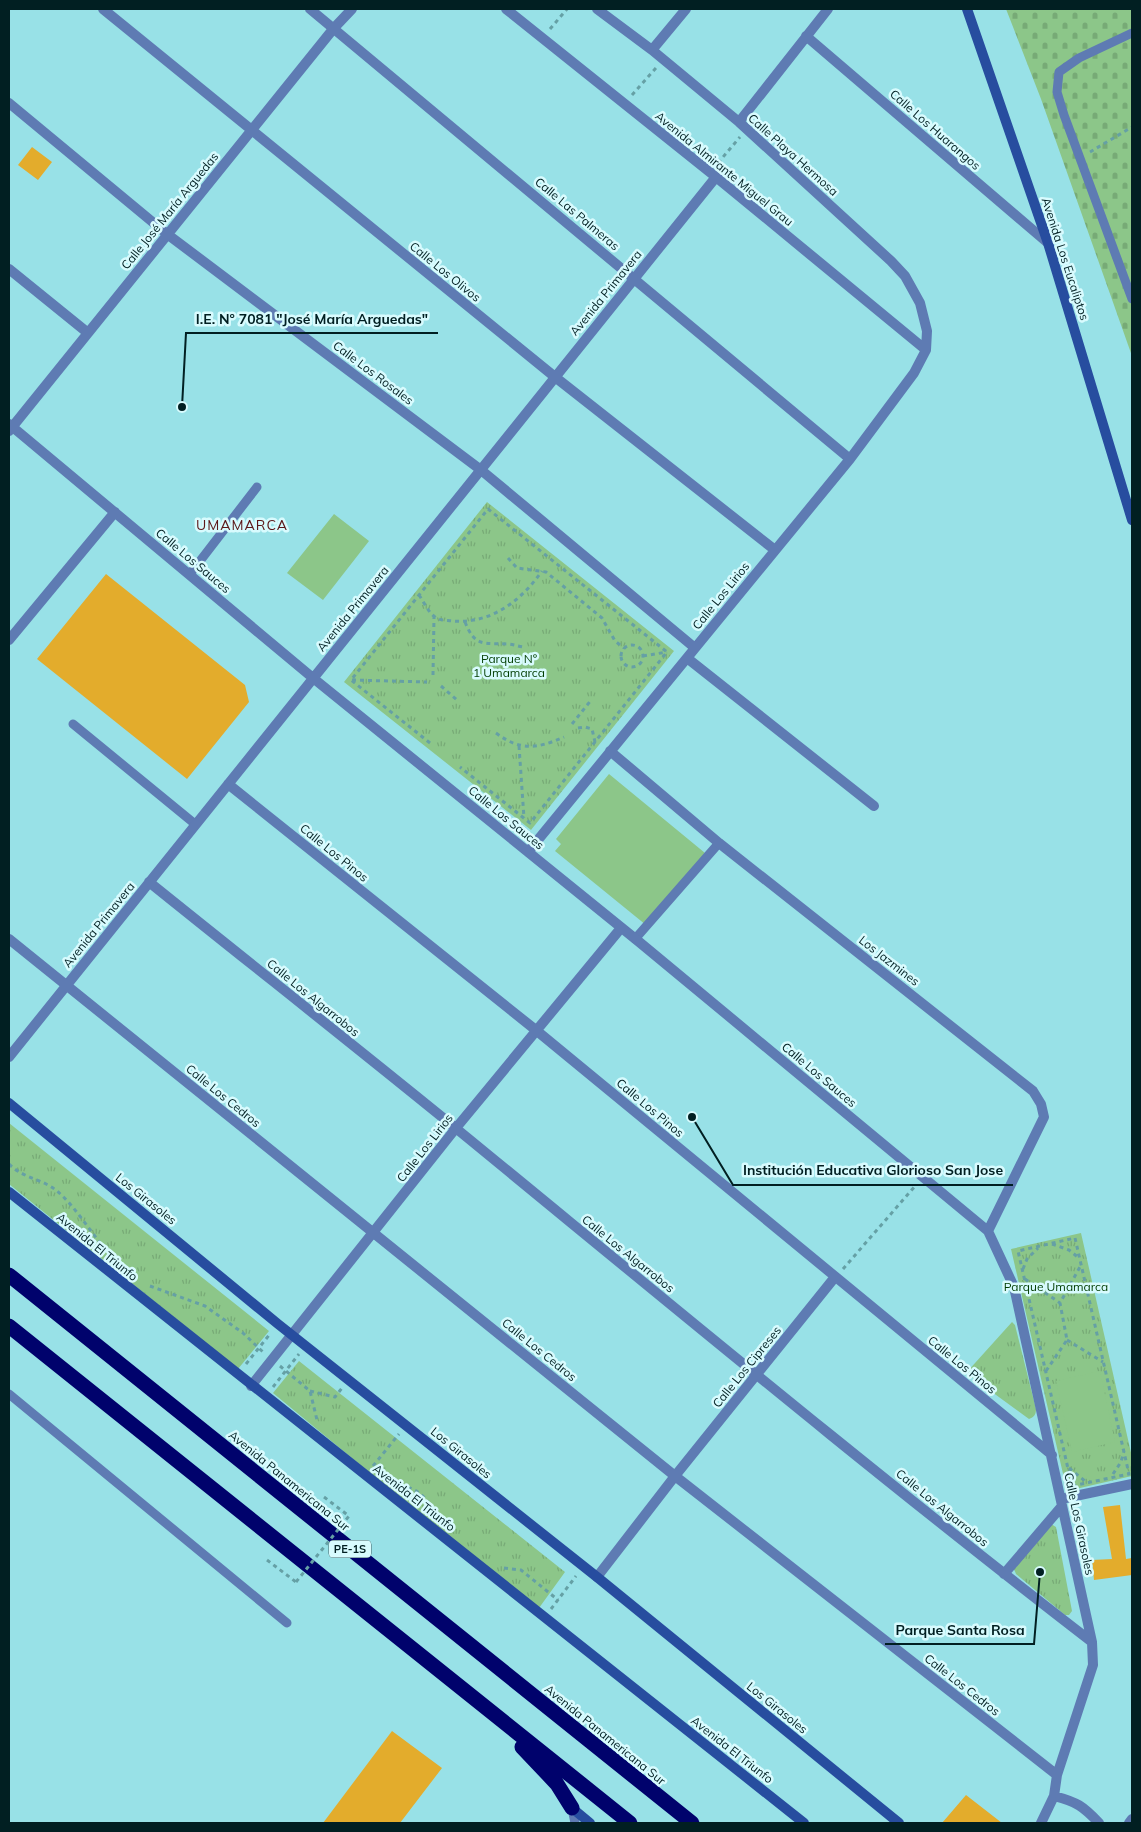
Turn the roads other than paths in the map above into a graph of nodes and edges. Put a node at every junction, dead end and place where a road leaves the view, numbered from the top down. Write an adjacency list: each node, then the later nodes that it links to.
1 (103, 9): 15 (street, Calle Los Olivos)
2 (310, 9): 9 (street, Calle Las Palmeras)
3 (352, 9): 9 (street, Calle José María Arguedas)
4 (506, 9): 16 (street, Avenida Almirante Miguel Grau)
5 (598, 9): 12 (street, Calle Playa Hermosa)
6 (686, 9): 12 (street)
7 (828, 9): 11 (street)
8 (967, 9): 18 (street, Avenida Los Eucaliptos)
9 (334, 28): 15 (street, Calle José María Arguedas); 20 (street, Calle Las Palmeras)
10 (1132, 33): 21 (lane)
11 (806, 36): 14 (street); 18 (street, Calle Los Huarangos)
12 (652, 50): 14 (street, Calle Playa Hermosa)
13 (9, 103): 17 (street, Calle Los Rosales)
14 (743, 126): 23 (street, Calle Playa Hermosa)
15 (252, 130): 17 (street, Calle José María Arguedas); 24 (street, Calle Los Olivos)
16 (713, 175): 20 (street, Avenida Primavera); 23 (street, Avenida Almirante Miguel Grau)
17 (167, 234): 22 (street, Calle José María Arguedas); 27 (street, Calle Los Rosales)
18 (1048, 243): 30 (street, Avenida Los Eucaliptos)
19 (9, 269): 22 (street)
20 (634, 279): 24 (street, Avenida Primavera); 26 (street, Calle Las Palmeras)
21 (1132, 299)
22 (88, 333): 25 (street, Calle José María Arguedas)
23 (926, 350): 26 (street, Calle Los Lirios)
24 (555, 377): 27 (street, Avenida Primavera); 31 (street, Calle Los Olivos)
25 (10, 427): 29 (street, Calle Los Sauces)
26 (850, 459): 31 (street, Calle Los Lirios)
27 (481, 470): 34 (street, Calle Los Rosales); 36 (street, Avenida Primavera)
28 (257, 488): 32 (lane)
29 (115, 512): 32 (street, Calle Los Sauces); 33 (street)
30 (1132, 520)
31 (775, 550): 34 (street, Calle Los Lirios)
32 (190, 574): 36 (street, Calle Los Sauces)
33 (9, 640)
34 (695, 648): 35 (street, Calle Los Lirios)
35 (687, 658): 38 (street, Calle Los Lirios); 40 (street)
36 (313, 678): 39 (street, Avenida Primavera); 43 (street, Calle Los Sauces)
37 (73, 724): 41 (lane)
38 (610, 752): 42 (street, Los Jazmines); 43 (street, Calle Los Lirios)
39 (228, 784): 41 (street, Avenida Primavera); 49 (street, Calle Los Pinos)
40 (874, 806)
41 (195, 824): 44 (street, Avenida Primavera)
42 (719, 843): 47 (lane); 54 (street, Los Jazmines)
43 (528, 852): 45 (street, Calle Los Sauces)
44 (149, 882): 48 (street, Avenida Primavera); 52 (street, Calle Los Algarrobos)
45 (621, 928): 47 (street, Calle Los Sauces); 49 (street, Calle Los Lirios)
46 (9, 939): 48 (street, Calle Los Cedros)
47 (635, 939): 54 (street, Calle Los Sauces)
48 (66, 985): 50 (street, Avenida Primavera); 55 (street, Calle Los Cedros)
49 (537, 1031): 52 (street, Calle Los Lirios); 57 (street, Calle Los Pinos)
50 (9, 1057)
51 (9, 1103): 59 (street, Los Girasoles)
52 (456, 1128): 55 (street, Calle Los Lirios); 60 (street, Calle Los Algarrobos)
53 (9, 1192): 61 (street, Avenida El Triunfo)
54 (988, 1230): 63 (street, Calle Los Girasoles)
55 (373, 1233): 59 (street, Calle Los Lirios); 64 (street, Calle Los Cedros)
56 (9, 1275): 79 (highway, Avenida Panamericana Sur / PE-1S)
57 (835, 1277): 60 (street, Calle Los Cipreses); 63 (street, Calle Los Pinos)
58 (9, 1326): 71 (highway)
59 (291, 1334): 61 (street, Calle Los Lirios); 68 (street, Los Girasoles)
60 (756, 1376): 64 (street, Calle Los Cipreses); 67 (street, Calle Los Algarrobos)
61 (251, 1386): 80 (street, Avenida El Triunfo)
62 (9, 1394): 69 (lane)
63 (1052, 1455): 66 (street, Calle Los Girasoles)
64 (675, 1476): 68 (street, Calle Los Cipreses); 72 (street, Calle Los Cedros)
65 (1132, 1484): 66 (street)
66 (1061, 1502): 67 (street); 70 (street, Calle Los Girasoles)
67 (1004, 1574): 70 (street, Calle Los Algarrobos)
68 (597, 1577): 81 (street, Los Girasoles)
69 (286, 1623)
70 (1092, 1642): 72 (street, Calle Los Girasoles)
71 (474, 1700): 74 (highway); 78 (highway)
72 (1057, 1775): 73 (street, Calle Los Girasoles)
73 (1054, 1796): 82 (street, Calle Los Girasoles); 83 (street)
74 (572, 1808): 76 (lane); 77 (street)
75 (1132, 1819): 84 (street)
76 (575, 1823)
77 (590, 1823)
78 (630, 1823)
79 (692, 1823)
80 (804, 1823)
81 (899, 1823)
82 (1041, 1823)
83 (1100, 1823)
84 (1129, 1823)

